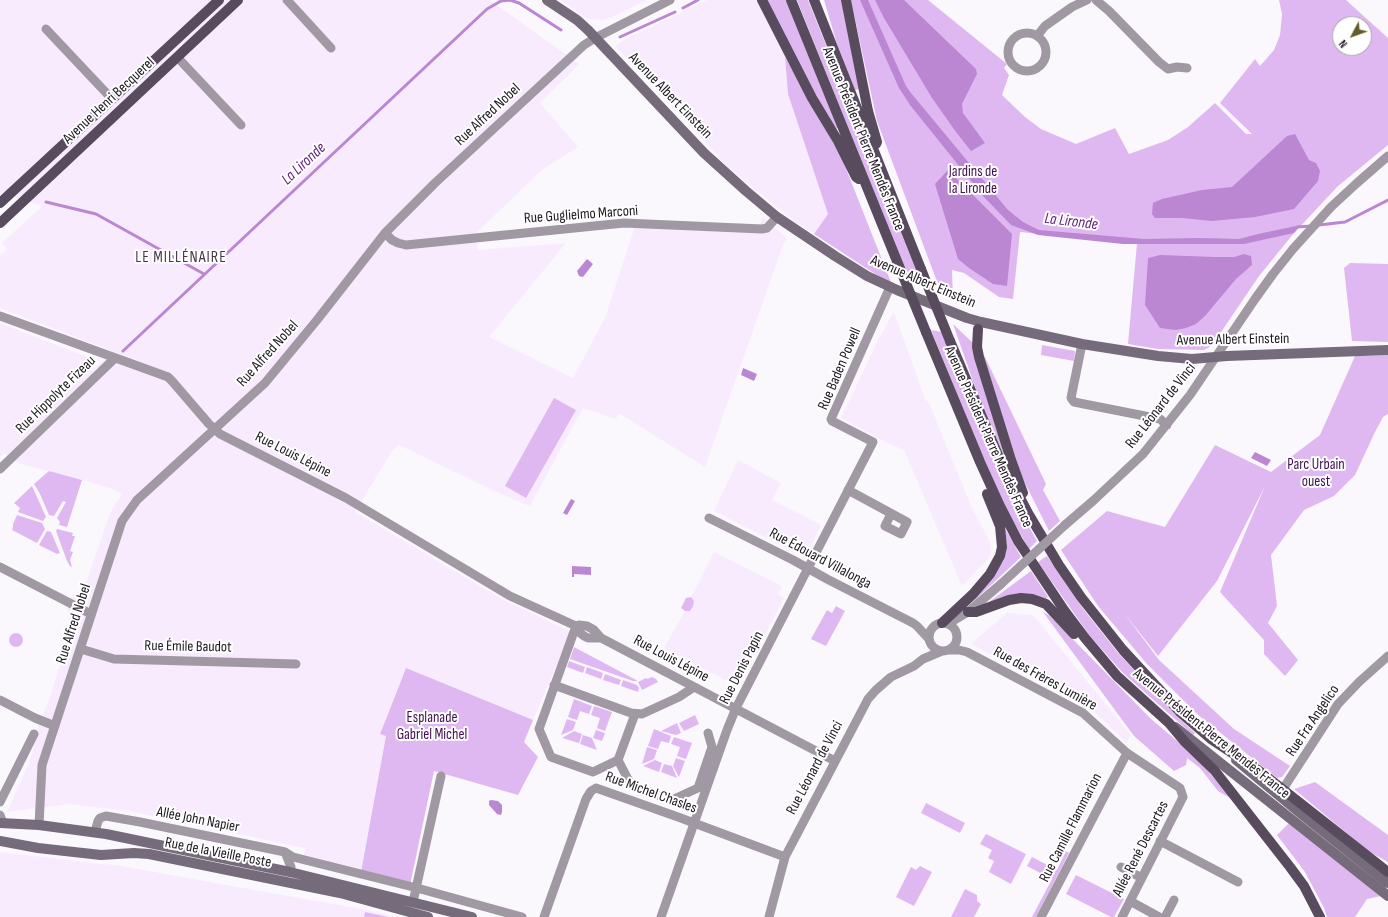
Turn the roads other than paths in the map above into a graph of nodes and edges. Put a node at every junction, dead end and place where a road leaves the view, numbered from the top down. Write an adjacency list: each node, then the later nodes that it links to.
1 (219, 0): 18 (main road, Avenue Henri Becquerel)
2 (238, 0): 16 (main road, Avenue Henri Becquerel)
3 (287, 0): 15 (street)
4 (547, 0): 14 (main road, Avenue Albert Einstein)
5 (670, 0): 14 (street, Rue Alfred Nobel)
6 (762, 0): 22 (main road)
7 (791, 0): 22 (main road, Avenue Président Pierre Mendès France)
8 (814, 0): 20 (main road, Avenue Président Pierre Mendès France)
9 (846, 0): 20 (main road)
10 (1087, 0): 13 (street)
11 (1096, 0): 17 (street)
12 (46, 29): 18 (street)
13 (1037, 36): 13 (street)
14 (594, 38): 24 (main road, Avenue Albert Einstein); 26 (street, Rue Alfred Nobel)
15 (331, 48)
16 (178, 58): 19 (street); 25 (main road, Avenue Henri Becquerel)
17 (1187, 68)
18 (112, 99): 23 (main road, Avenue Henri Becquerel)
19 (241, 125)
20 (873, 149): 41 (main road, Avenue Président Pierre Mendès France, bridge)
21 (1388, 156): 33 (street, Rue Léonard de Vinci)
22 (865, 182): 37 (main road, Avenue Président Pierre Mendès France, bridge)
23 (1, 200)
24 (778, 217): 26 (street, Rue Guglielmo Marconi); 27 (main road, Avenue Albert Einstein)
25 (0, 223)
26 (385, 233): 35 (street, Rue Alfred Nobel)
27 (890, 287): 29 (main road, Avenue Albert Einstein); 36 (street, Rue Baden Powell)
28 (0, 316): 32 (street, Rue Louis Lépine)
29 (979, 326): 30 (main road, Avenue Albert Einstein); 41 (main road)
30 (1082, 344): 33 (main road, Avenue Albert Einstein); 34 (street)
31 (1388, 350): 33 (main road, Avenue Albert Einstein)
32 (114, 358): 35 (street, Rue Louis Lépine); 38 (street, Rue Hippolyte Fizeau)
33 (1215, 358): 34 (street, Rue Léonard de Vinci)
34 (1167, 425): 46 (street, Rue Léonard de Vinci, bridge)
35 (214, 429): 45 (street, Rue Alfred Nobel); 48 (street, Rue Louis Lépine)
36 (873, 442): 39 (street, Rue Denis Papin)
37 (980, 462): 47 (main road); 57 (main road, Avenue Président Pierre Mendès France)
38 (0, 469)
39 (848, 490): 40 (street); 44 (street, Rue Denis Papin)
40 (891, 514)
41 (1028, 514): 68 (main road, Avenue Président Pierre Mendès France)
42 (709, 518): 44 (street, Rue Édouard Villalonga)
43 (0, 567): 45 (street)
44 (808, 569): 49 (street, Rue Édouard Villalonga); 62 (street, Rue Denis Papin)
45 (91, 614): 52 (street, Rue Alfred Nobel)
46 (965, 614): 47 (street, Rue Léonard de Vinci); 50 (street, Rue Léonard de Vinci); 57 (main road)
47 (942, 623): 49 (street); 50 (street); 51 (street)
48 (576, 626): 59 (street); 60 (street, Rue Louis Lépine)
49 (917, 626): 51 (street, Rue Édouard Villalonga)
50 (956, 636): 53 (street); 54 (street, Rue des Frères Lumière)
51 (930, 642): 53 (street); 56 (street)
52 (81, 648): 58 (street, Rue Émile Baudot); 65 (street, Rue Alfred Nobel)
53 (945, 650): 54 (street, Rue des Frères Lumière); 56 (street, Rue Léonard de Vinci)
54 (967, 652): 69 (street, Rue des Frères Lumière)
55 (1388, 656): 73 (street, Rue Fra Angelico)
56 (923, 659): 71 (street, Rue Léonard de Vinci)
57 (1105, 663): 64 (main road, Avenue Président Pierre Mendès France)
58 (296, 664)
59 (554, 685): 63 (street); 70 (street)
60 (694, 687): 62 (street, Rue Louis Lépine); 63 (street)
61 (0, 700): 65 (street)
62 (736, 708): 71 (street, Rue Louis Lépine); 77 (street, Rue Denis Papin)
63 (635, 714): 70 (street)
64 (1168, 722): 93 (main road, Avenue Président Pierre Mendès France); 107 (main road)
65 (55, 726): 78 (street, Rue Alfred Nobel)
66 (708, 733): 70 (street)
67 (34, 734): 75 (street)
68 (1211, 739): 73 (main road); 90 (main road, Avenue Président Pierre Mendès France)
69 (1127, 753): 74 (street, Rue des Frères Lumière); 103 (street, Rue Camille Flammarion)
70 (618, 760)
71 (835, 761): 83 (street, Rue Léonard de Vinci)
72 (441, 776): 92 (street)
73 (1283, 789): 87 (main road)
74 (1182, 792): 81 (street, Allée René Descartes)
75 (0, 802)
76 (1, 821): 78 (main road, Rue de la Vieille Poste)
77 (694, 824): 83 (street, Rue Michel Chasles); 100 (street, Rue Michel Chasles); 101 (street, Rue Denis Papin)
78 (39, 825): 79 (main road, Rue de la Vieille Poste)
79 (95, 832): 82 (street, Allée John Napier); 85 (main road, Rue de la Vieille Poste)
80 (0, 841): 97 (main road, Rue de la Vieille Poste)
81 (1160, 842): 88 (street, Allée René Descartes); 89 (street)
82 (285, 852): 85 (street); 86 (street, Rue de la Vieille Poste)
83 (785, 857): 102 (street, Rue Léonard de Vinci)
84 (1121, 867): 88 (street)
85 (290, 872): 91 (main road, Rue de la Vieille Poste)
86 (356, 872): 91 (street); 92 (street, Rue de la Vieille Poste)
87 (1388, 872)
88 (1142, 878): 95 (street, Allée René Descartes)
89 (1238, 882)
90 (1388, 883)
91 (352, 888): 96 (main road, Rue de la Vieille Poste)
92 (416, 888): 96 (street); 99 (street, Rue de la Vieille Poste)
93 (1388, 896)
94 (1174, 900): 106 (street)
95 (1130, 901): 104 (street, Allée René Descartes); 105 (street)
96 (413, 902): 98 (main road, Rue de la Vieille Poste)
97 (428, 917)
98 (472, 917)
99 (522, 917)
100 (544, 917)
101 (661, 917)
102 (769, 917)
103 (1041, 917)
104 (1122, 917)
105 (1159, 917)
106 (1165, 917)
107 (1320, 917)

